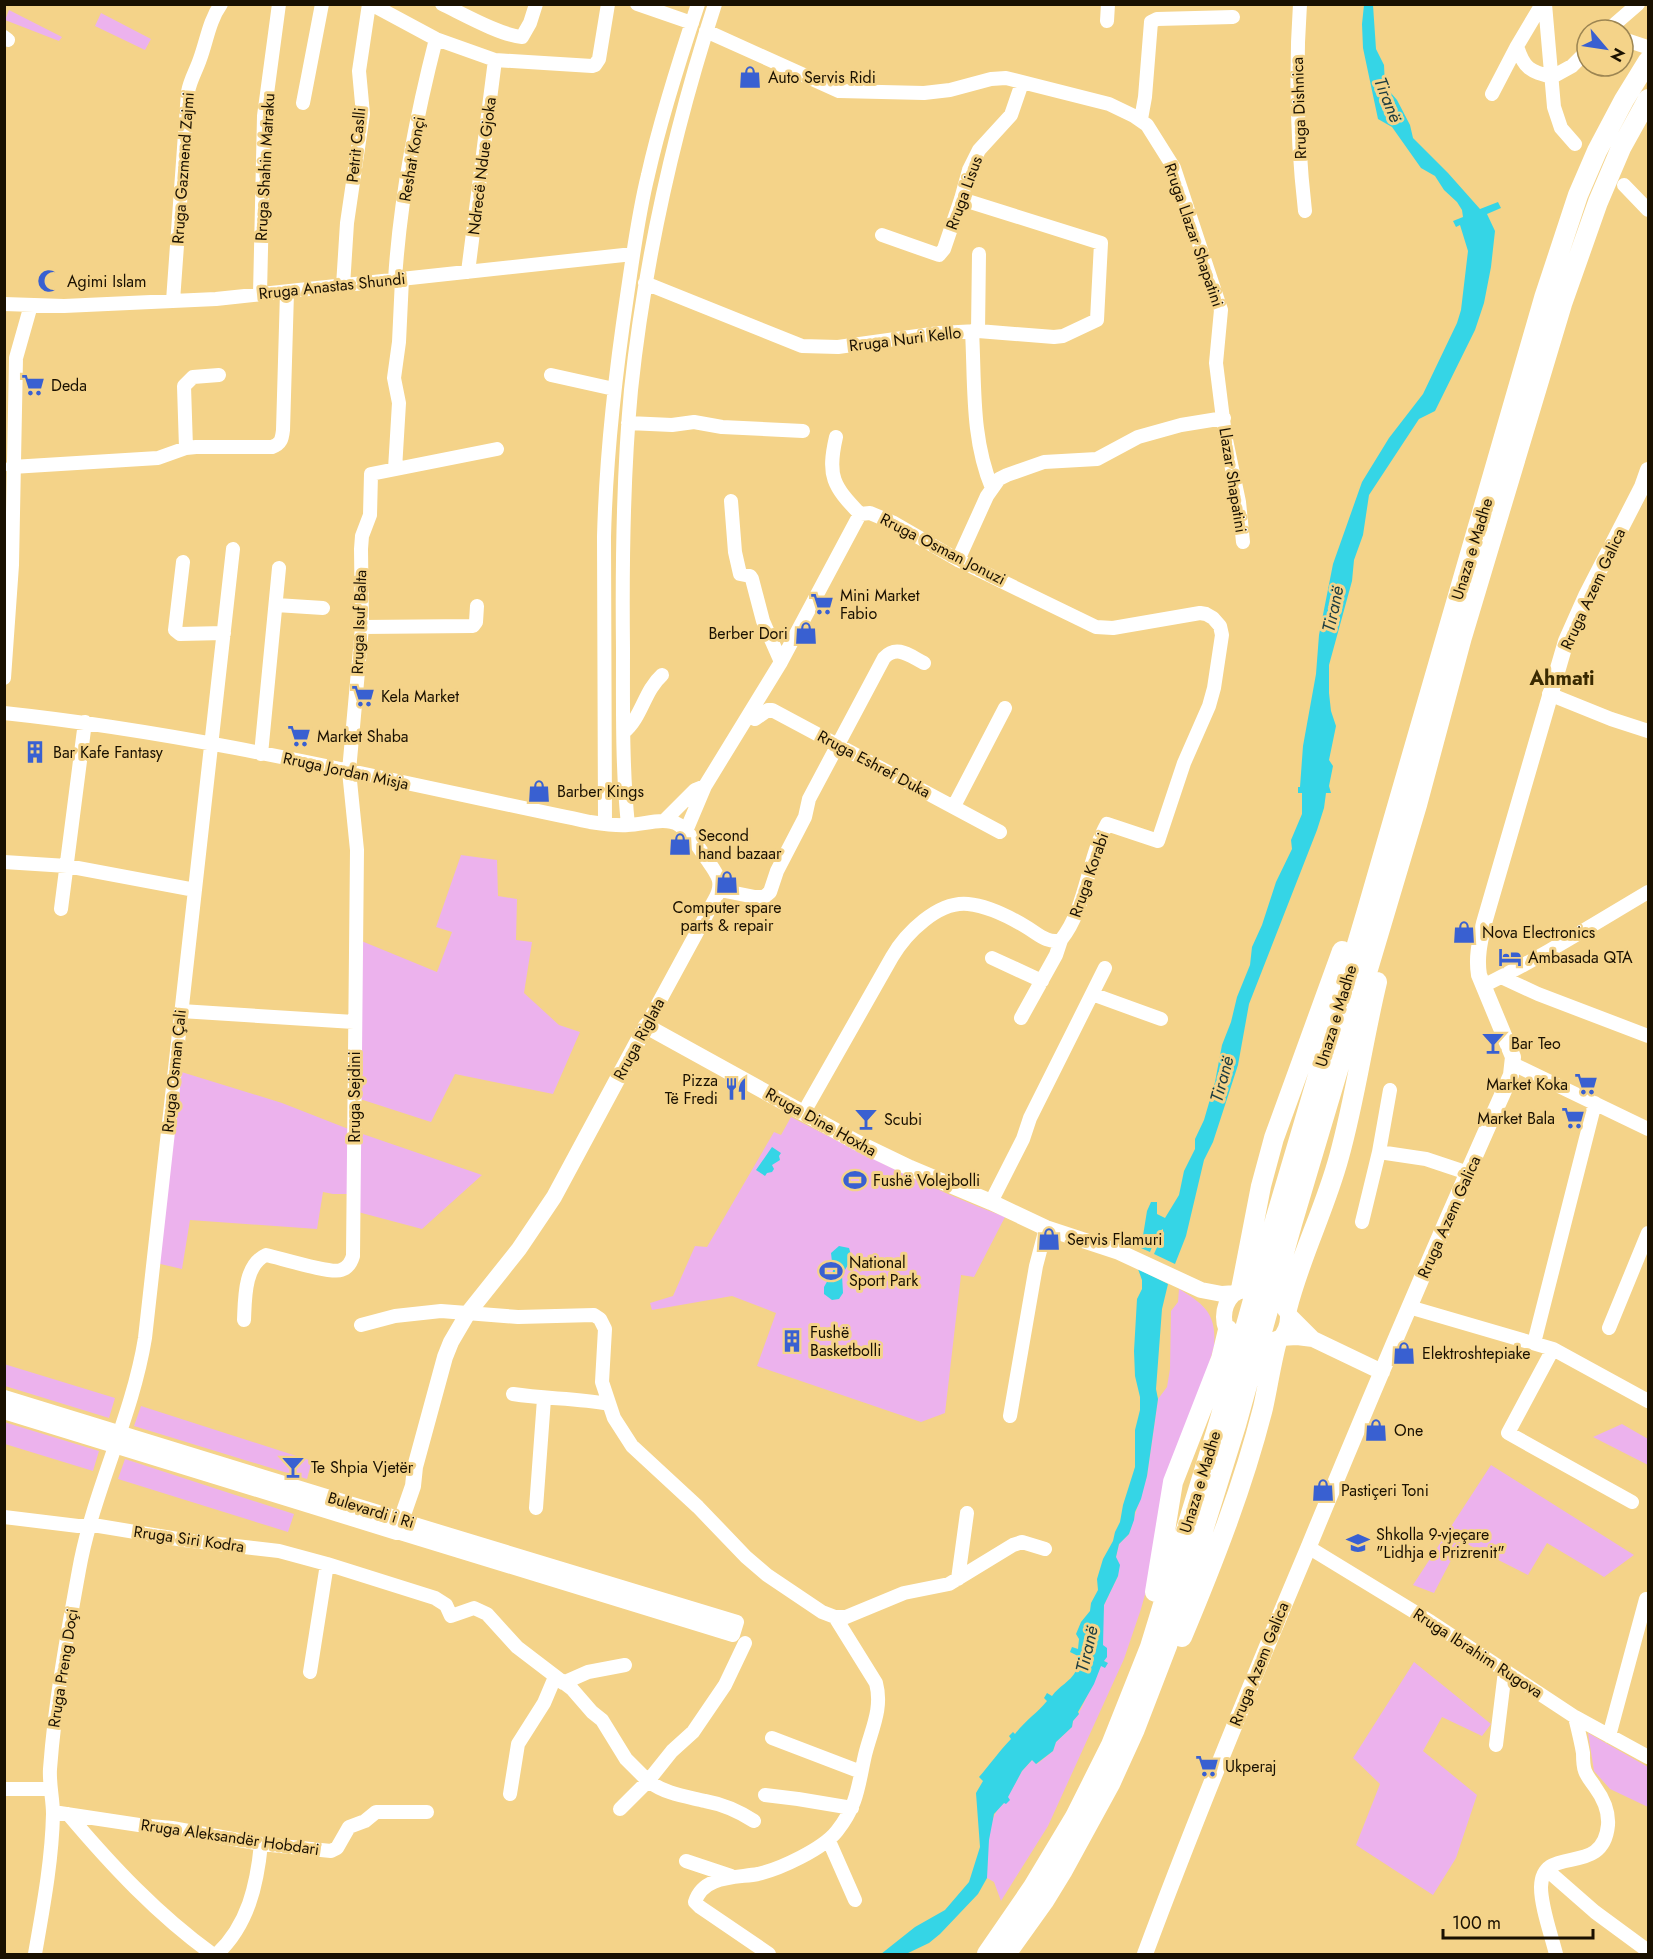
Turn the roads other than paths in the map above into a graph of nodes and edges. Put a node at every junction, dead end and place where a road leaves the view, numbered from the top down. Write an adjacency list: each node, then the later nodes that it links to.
1 (221, 4): 46 (street, Rruga Gazmend Zajmi)
2 (279, 4): 45 (street, Rruga Shahin Matraku)
3 (322, 4): 30 (street)
4 (370, 4): 20 (street); 43 (street, Petrit Caslli)
5 (442, 4): 6 (street)
6 (536, 4)
7 (608, 4): 24 (street)
8 (637, 4): 18 (street)
9 (698, 4): 18 (street)
10 (715, 4): 19 (street)
11 (1107, 4): 17 (street)
12 (1300, 4): 36 (street, Rruga Dishnica)
13 (1543, 4): 21 (street); 22 (street)
14 (1638, 4): 16 (street)
15 (1233, 17): 31 (street)
16 (1622, 18)
17 (1107, 21)
18 (692, 23): 38 (street)
19 (706, 31): 27 (street, Rruga Llazar Shapatini); 42 (street)
20 (436, 39): 24 (street); 41 (street, Reshat Konçi)
21 (1517, 46): 22 (street); 26 (street); 28 (street)
22 (1549, 50): 26 (street)
23 (1646, 53): 86 (highway, Unaza e Madhe)
24 (495, 60): 40 (street, Ndrecë Ndue Gjoka)
25 (1575, 63): 26 (street)
26 (1552, 77): 32 (street)
27 (1022, 83): 31 (street, Rruga Llazar Shapatini); 34 (street, Rruga Lisus)
28 (1492, 94)
29 (1648, 99): 86 (highway, Unaza e Madhe)
30 (303, 103)
31 (1141, 119): 53 (street, Rruga Llazar Shapatini)
32 (1575, 144)
33 (1624, 185): 35 (street)
34 (961, 199): 37 (street, Rruga Lisus); 49 (street, Rruga Nuri Kello)
35 (1648, 210)
36 (1305, 211)
37 (882, 235)
38 (633, 254): 40 (street, Rruga Anastas Shundi); 52 (street)
39 (979, 254): 49 (street)
40 (468, 272): 41 (street, Rruga Anastas Shundi)
41 (399, 280): 43 (street, Rruga Anastas Shundi); 61 (street)
42 (645, 283): 49 (street, Rruga Nuri Kello); 54 (street)
43 (343, 286): 44 (street, Rruga Anastas Shundi)
44 (287, 292): 45 (street, Rruga Anastas Shundi); 58 (street)
45 (260, 294): 46 (street, Rruga Anastas Shundi)
46 (173, 301): 48 (street, Rruga Anastas Shundi)
47 (4, 303): 48 (street, Rruga Anastas Shundi)
48 (31, 305): 57 (street)
49 (975, 331): 63 (street)
50 (219, 375): 58 (street)
51 (550, 375): 52 (street)
52 (614, 388): 97 (street)
53 (1224, 418): 63 (street); 67 (street, Llazar Shapatini)
54 (628, 423): 55 (street); 89 (street)
55 (803, 431)
56 (836, 437): 65 (street)
57 (9, 444): 60 (street)
58 (186, 448): 60 (street)
59 (497, 449): 61 (street)
60 (12, 466): 66 (street)
61 (395, 469): 76 (street, Rruga Isuf Balta)
62 (1648, 470): 82 (main road, Rruga Azem Galica)
63 (992, 488): 69 (street)
64 (730, 501): 78 (street)
65 (860, 514): 69 (street, Rruga Osman Jonuzi); 78 (street, Rruga Osman Jonuzi)
66 (8, 525): 81 (street)
67 (1243, 543)
68 (233, 549): 77 (street, Rruga Osman Çali)
69 (958, 560): 75 (street, Rruga Osman Jonuzi)
70 (183, 562): 77 (street)
71 (279, 568): 72 (street)
72 (276, 605): 74 (street); 92 (street)
73 (477, 606): 76 (street)
74 (323, 608)
75 (1216, 621): 107 (street, Rruga Korabi)
76 (362, 627): 93 (street, Rruga Isuf Balta)
77 (224, 633): 90 (street, Rruga Osman Çali)
78 (781, 662): 85 (street, Rruga Osman Jonuzi)
79 (924, 663): 91 (street)
80 (662, 675): 89 (street)
81 (4, 678)
82 (1550, 694): 88 (street); 112 (main road, Rruga Azem Galica)
83 (1005, 708): 95 (street)
84 (4, 713): 87 (street, Rruga Jordan Misja)
85 (748, 716): 91 (street, Rruga Eshref Duka); 94 (street, Rruga Osman Jonuzi)
86 (1432, 717): 132 (highway); 134 (highway); 152 (highway, Unaza e Madhe)
87 (85, 722): 90 (street, Rruga Jordan Misja); 102 (street)
88 (1648, 731)
89 (624, 732): 98 (street)
90 (212, 744): 92 (street, Rruga Jordan Misja); 103 (street, Rruga Osman Çali)
91 (838, 745): 95 (street, Rruga Eshref Duka); 104 (street)
92 (261, 754): 93 (street, Rruga Jordan Misja)
93 (349, 771): 97 (street, Rruga Jordan Misja); 117 (street, Rruga Sejdini)
94 (705, 786): 96 (street, Rruga Osman Jonuzi); 99 (street, Rruga Osman Jonuzi)
95 (954, 806): 100 (street, Rruga Eshref Duka)
96 (664, 821): 98 (street); 99 (street)
97 (605, 824): 98 (street)
98 (628, 825)
99 (686, 831): 104 (street)
100 (1000, 832)
101 (4, 862): 102 (street)
102 (67, 866): 103 (street); 106 (street)
103 (195, 890): 114 (street, Rruga Osman Çali)
104 (720, 890): 118 (street, Rruga Riglata)
105 (1648, 892): 110 (street)
106 (61, 909)
107 (1061, 940): 111 (street); 123 (street)
108 (992, 958): 111 (street)
109 (1105, 968): 113 (street)
110 (1501, 977): 112 (street); 119 (street)
111 (1042, 981): 115 (street)
112 (1483, 986): 120 (main road, Rruga Azem Galica)
113 (1092, 994): 116 (street); 127 (street)
114 (181, 1011): 117 (street); 153 (street, Rruga Osman Çali)
115 (1021, 1018)
116 (1161, 1018)
117 (354, 1022): 136 (street, Rruga Sejdini)
118 (646, 1026): 123 (main road, Rruga Dine Hoxha); 135 (main road, Rruga Riglata)
119 (1648, 1036)
120 (1513, 1064): 122 (street); 126 (main road, Rruga Azem Galica)
121 (1390, 1090): 125 (street)
122 (1595, 1103): 124 (street); 142 (street)
123 (804, 1112): 127 (main road, Rruga Dine Hoxha)
124 (1648, 1129)
125 (1379, 1152): 126 (street); 128 (street)
126 (1468, 1173): 133 (main road, Rruga Azem Galica)
127 (992, 1202): 129 (main road, Rruga Dine Hoxha)
128 (1362, 1222)
129 (1046, 1228): 131 (main road, Rruga Dine Hoxha); 151 (street)
130 (1648, 1233): 139 (street)
131 (1194, 1287): 132 (main road, Rruga Dine Hoxha); 137 (main road, Rruga Dine Hoxha)
132 (1238, 1291): 134 (main road, Rruga Dine Hoxha); 137 (main road)
133 (1409, 1307): 142 (street); 144 (main road, Rruga Azem Galica)
134 (1287, 1312): 140 (main road); 141 (main road, Rruga Dine Hoxha)
135 (468, 1313): 138 (street); 149 (street); 158 (main road)
136 (244, 1320)
137 (1226, 1323): 140 (main road, Rruga Dine Hoxha); 193 (highway)
138 (361, 1326)
139 (1609, 1328)
140 (1278, 1339): 141 (main road, Rruga Dine Hoxha); 190 (highway)
141 (1313, 1339): 144 (main road, Rruga Dine Hoxha)
142 (1534, 1343): 143 (street)
143 (1552, 1349): 148 (street); 154 (street)
144 (1382, 1372): 160 (main road, Rruga Azem Galica)
145 (513, 1395): 147 (street)
146 (4, 1398): 153 (main road, Bulevardi i Ri)
147 (544, 1399): 149 (street); 155 (street)
148 (1648, 1401)
149 (609, 1404): 165 (street)
150 (4, 1411): 153 (main road, Bulevardi i Ri)
151 (1010, 1416)
152 (1228, 1422): 190 (highway, Unaza e Madhe); 193 (highway, Unaza e Madhe)
153 (117, 1440): 158 (main road, Bulevardi i Ri); 159 (street, Rruga Preng Doçi)
154 (1632, 1502)
155 (536, 1508)
156 (967, 1513): 163 (street)
157 (4, 1517): 159 (street, Rruga Siri Kodra)
158 (394, 1524): 176 (street, Bulevardi i Ri)
159 (88, 1525): 162 (street, Rruga Siri Kodra); 178 (street, Rruga Preng Doçi)
160 (1308, 1547): 167 (street, Rruga Ibrahim Rugova); 202 (main road, Rruga Azem Galica)
161 (1045, 1549): 163 (street)
162 (327, 1564): 168 (street); 169 (street, Rruga Siri Kodra)
163 (957, 1579): 165 (street)
164 (1646, 1599): 171 (street)
165 (835, 1617): 175 (street)
166 (625, 1665): 169 (street)
167 (1506, 1671): 170 (street, Rruga Ibrahim Rugova); 173 (street)
168 (309, 1672)
169 (559, 1680): 176 (street); 179 (street)
170 (1575, 1717): 171 (street, Rruga Ibrahim Rugova); 191 (street)
171 (1609, 1736): 174 (street, Rruga Ibrahim Rugova)
172 (772, 1738): 175 (street)
173 (1496, 1745)
174 (1648, 1757)
175 (861, 1772): 181 (street)
176 (648, 1781): 182 (street); 186 (street)
177 (4, 1789): 178 (street)
178 (49, 1789): 183 (street, Rruga Preng Doçi)
179 (510, 1794)
180 (765, 1795): 181 (street)
181 (852, 1808): 187 (street)
182 (620, 1809)
183 (53, 1812): 185 (street, Rruga Aleksandër Hobdari); 196 (street, Rruga Preng Doçi)
184 (427, 1812): 188 (street, Rruga Aleksandër Hobdari)
185 (68, 1814): 188 (street, Rruga Aleksandër Hobdari); 197 (street)
186 (754, 1821)
187 (829, 1840): 192 (street); 194 (street)
188 (261, 1844): 198 (street)
189 (686, 1861): 192 (street)
190 (1063, 1870): 201 (highway, Unaza e Madhe)
191 (1547, 1870): 195 (street); 203 (street)
192 (731, 1876): 199 (street)
193 (1040, 1876): 200 (highway, Unaza e Madhe)
194 (855, 1900)
195 (1648, 1951)
196 (35, 1954)
197 (212, 1954)
198 (217, 1954)
199 (769, 1954)
200 (987, 1954)
201 (1006, 1954)
202 (1145, 1954)
203 (1556, 1954)

